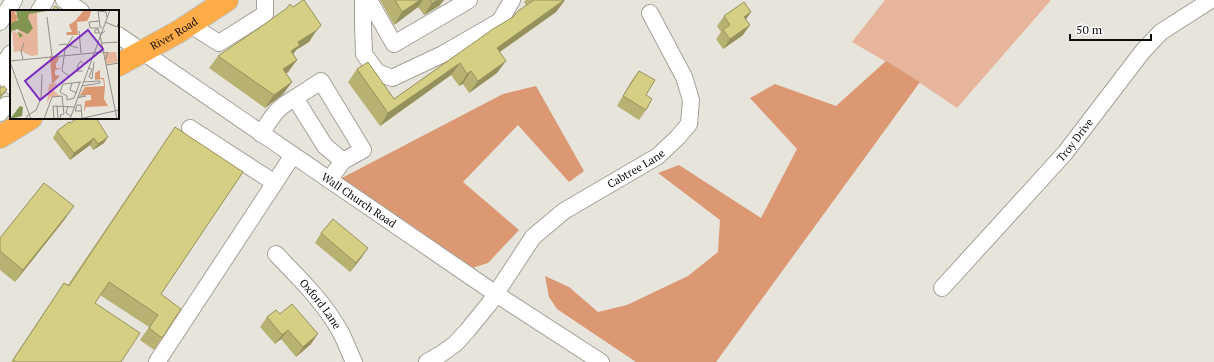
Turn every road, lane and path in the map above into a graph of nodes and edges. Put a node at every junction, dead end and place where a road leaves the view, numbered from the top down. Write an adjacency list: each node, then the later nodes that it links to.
1 (14, 0): 14 (street)
2 (46, 0): 11 (street)
3 (64, 0): 12 (street)
4 (227, 0): 15 (highway, River Road)
5 (265, 0): 15 (street)
6 (363, 0): 9 (street)
7 (369, 0): 8 (street)
8 (469, 0)
9 (512, 0)
10 (1211, 0): 33 (street, Troy Drive)
11 (40, 10)
12 (79, 10)
13 (650, 13): 34 (street, Cabtree Lane)
14 (0, 20)
15 (189, 24): 17 (highway, River Road)
16 (119, 36): 17 (street, Wall Church Road)
17 (143, 51): 19 (highway, River Road); 27 (street, Wall Church Road)
18 (10, 55): 20 (street)
19 (119, 64)
20 (10, 85)
21 (295, 98): 27 (street); 29 (street); 29 (street)
22 (10, 105): 23 (street)
23 (0, 113)
24 (28, 119): 26 (highway)
25 (190, 128): 31 (street)
26 (1, 131)
27 (261, 134): 28 (street, Wall Church Road)
28 (293, 155): 30 (street, Wall Church Road); 31 (street)
29 (343, 161): 30 (street)
30 (329, 180): 34 (street, Wall Church Road)
31 (275, 183): 35 (street)
32 (276, 254): 36 (street, Oxford Lane)
33 (942, 288)
34 (496, 294): 37 (street, Cabtree Lane); 38 (street, Wall Church Road)
35 (157, 362)
36 (354, 362)
37 (428, 362)
38 (601, 362)

